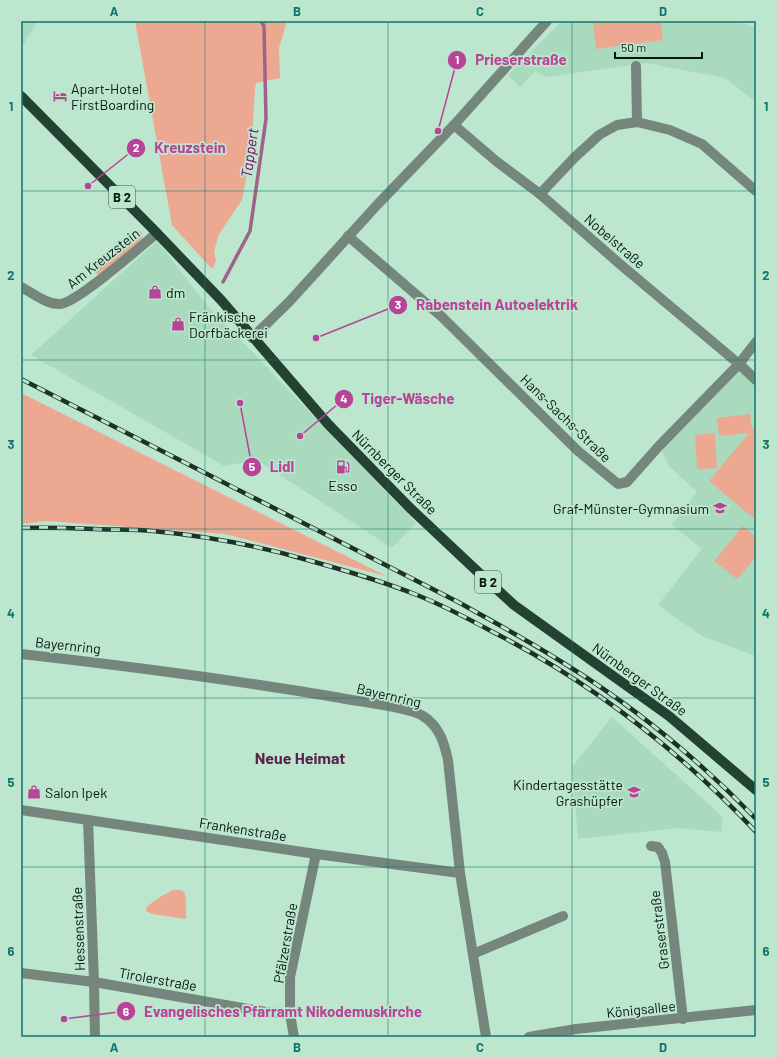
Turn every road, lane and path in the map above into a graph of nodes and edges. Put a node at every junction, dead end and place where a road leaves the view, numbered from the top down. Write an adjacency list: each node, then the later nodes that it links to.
1 (547, 21): 5 (street)
2 (636, 66): 4 (street)
3 (21, 96): 8 (main road, Nürnberger Straße / B 2)
4 (637, 122): 6 (street); 7 (street)
5 (454, 125): 7 (street, Nobelstraße); 9 (street)
6 (756, 191)
7 (540, 194): 13 (street, Nobelstraße)
8 (157, 233): 10 (street, Am Kreuzstein); 11 (main road, Nürnberger Straße / B 2)
9 (348, 236): 11 (street); 13 (street, Hans-Sachs-Straße)
10 (21, 287)
11 (252, 338): 16 (main road, Nürnberger Straße / B 2)
12 (756, 342): 13 (street, Hans-Sachs-Straße)
13 (739, 364): 14 (street, Nobelstraße)
14 (756, 380)
15 (21, 654): 21 (street, Bayernring)
16 (756, 790)
17 (21, 810): 18 (street, Frankenstraße)
18 (88, 820): 20 (street, Frankenstraße); 25 (street, Hessenstraße)
19 (651, 846): 28 (street, Graserstraße)
20 (316, 854): 21 (street, Frankenstraße); 27 (street, Pfälzerstraße)
21 (460, 873): 23 (street, Bayernring)
22 (563, 916): 23 (street)
23 (473, 954): 31 (street, Bayernring)
24 (21, 973): 25 (street, Tirolerstraße)
25 (94, 982): 27 (street, Tirolerstraße); 29 (street, Hessenstraße)
26 (756, 1010): 28 (street, Königsallee)
27 (290, 1014): 30 (street, Pfälzerstraße)
28 (683, 1019): 32 (street, Königsallee)
29 (95, 1037)
30 (294, 1037)
31 (486, 1037)
32 (529, 1037)

